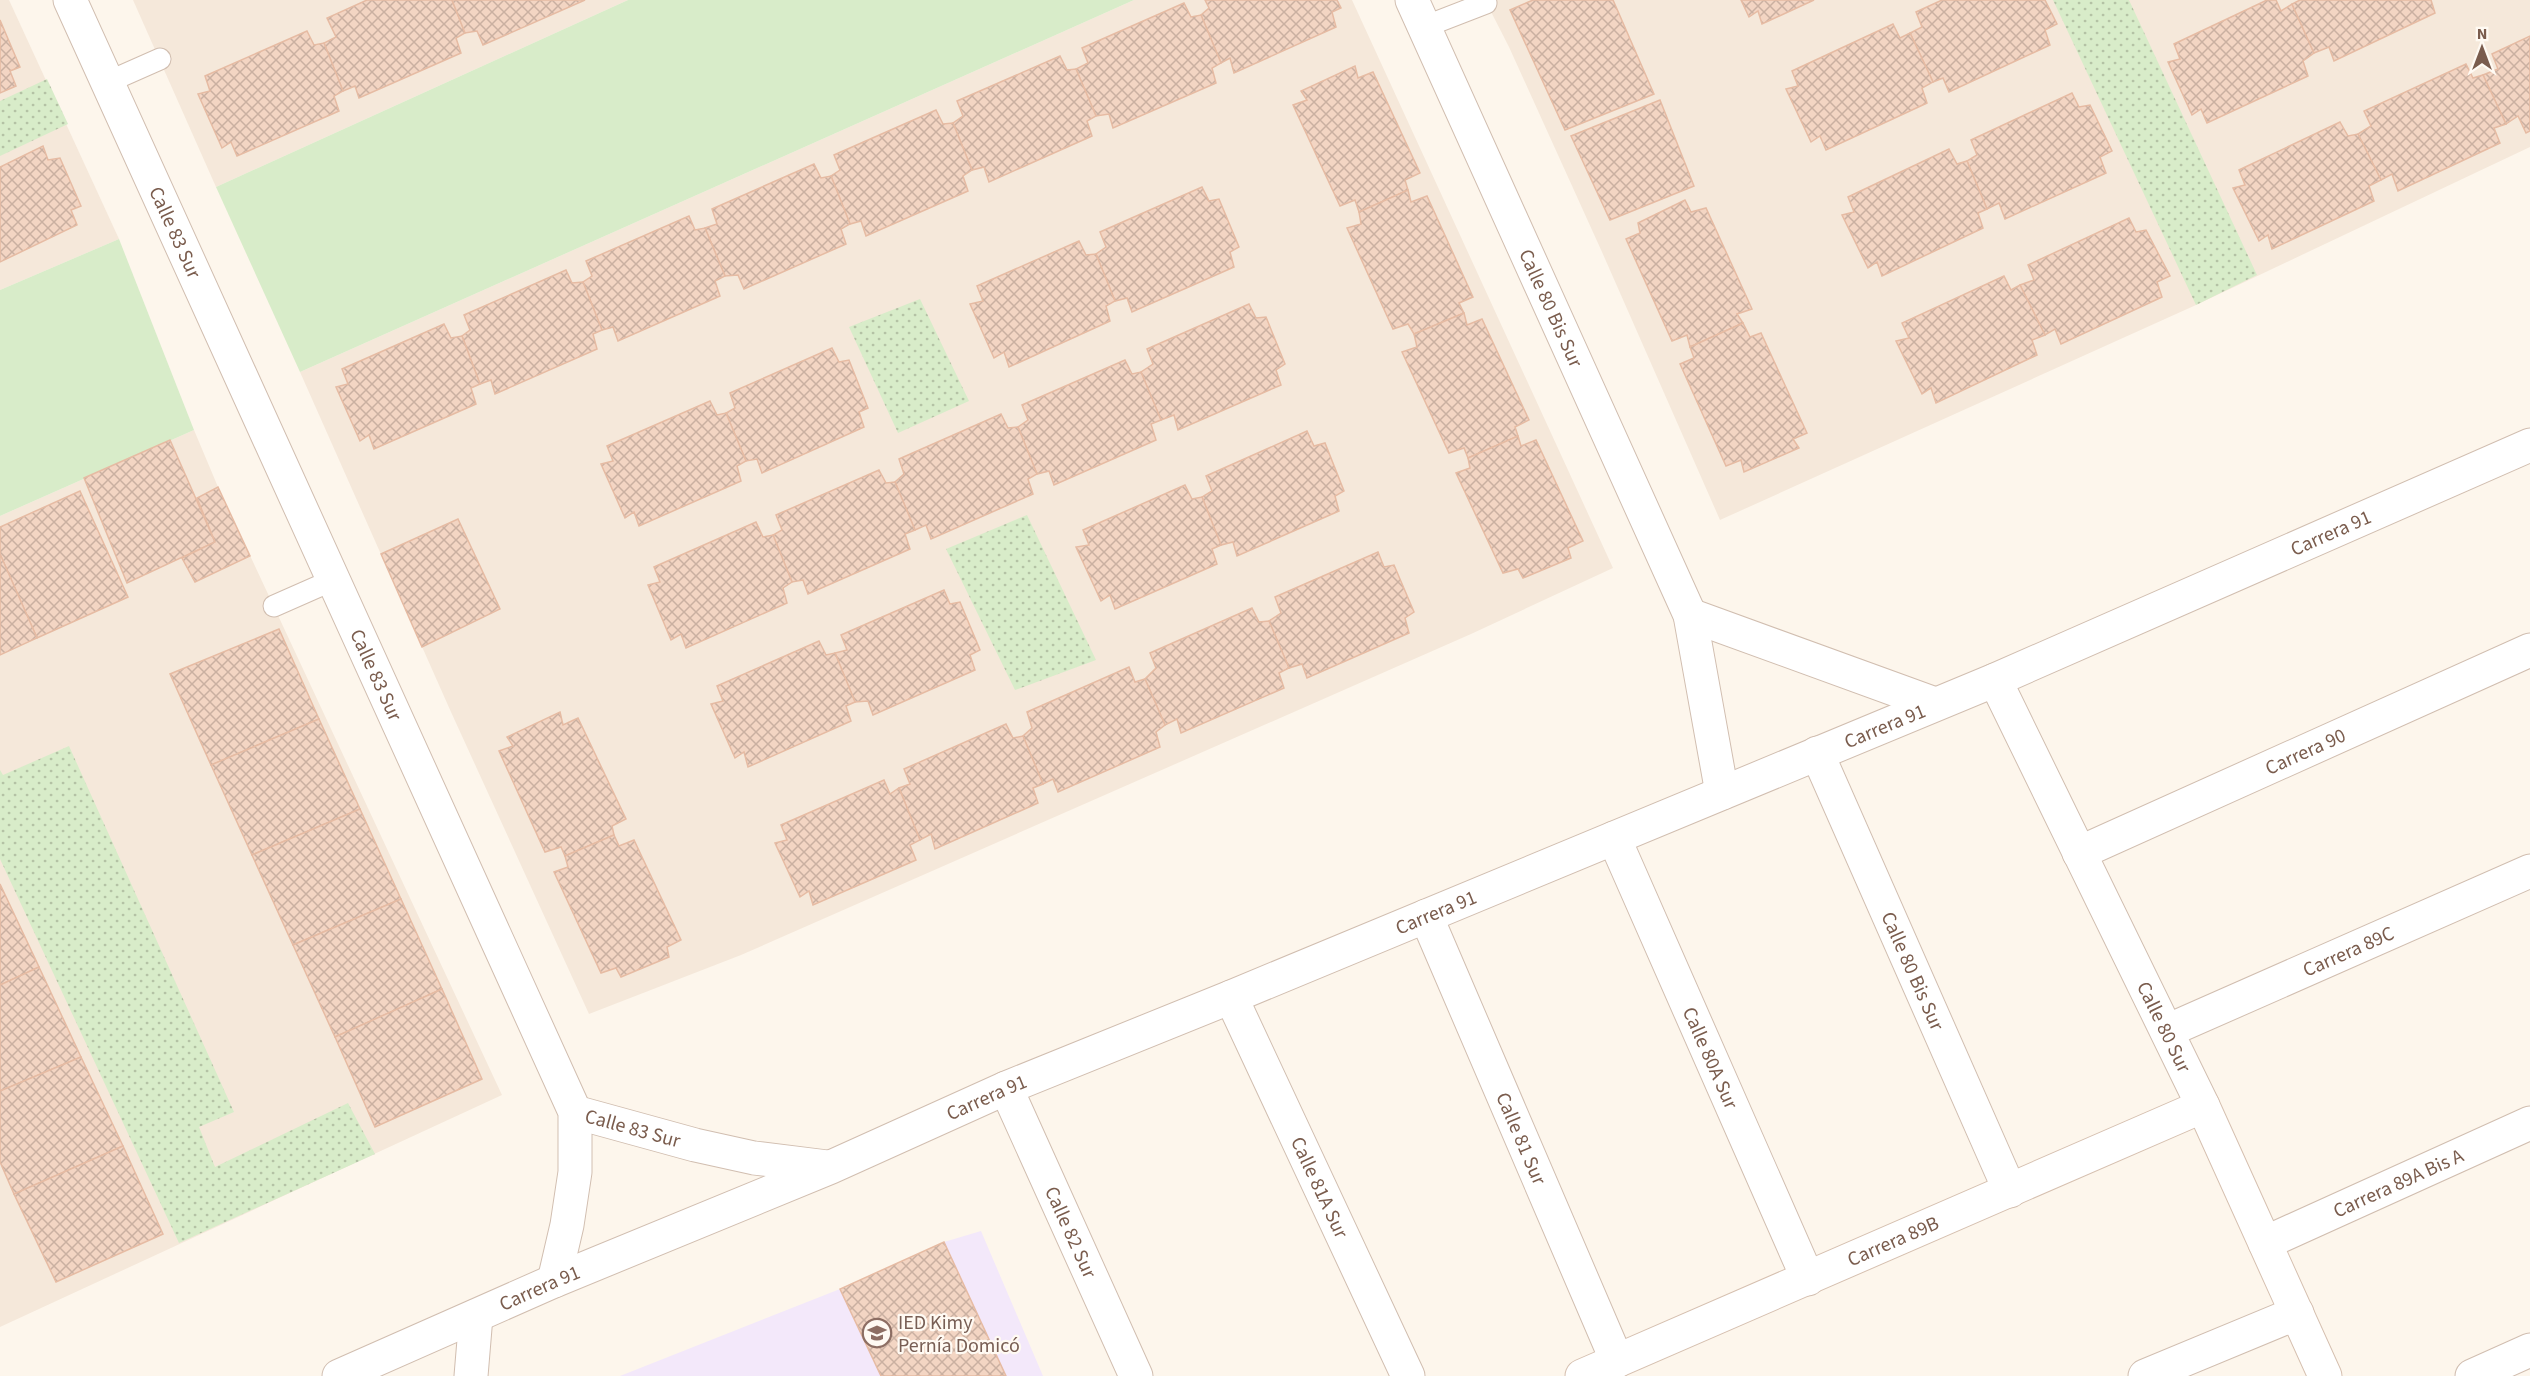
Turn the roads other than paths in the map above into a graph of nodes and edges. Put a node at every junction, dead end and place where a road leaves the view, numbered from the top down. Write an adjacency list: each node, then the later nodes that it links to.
1 (70, 0): 5 (street, Calle 83 Sur)
2 (1486, 3): 3 (lane)
3 (1418, 14): 9 (street, Calle 80 Bis Sur)
4 (160, 59): 5 (lane)
5 (108, 82): 7 (street, Calle 83 Sur)
6 (2530, 445): 11 (street, Carrera 91)
7 (333, 580): 8 (lane); 23 (street, Calle 83 Sur)
8 (274, 606)
9 (1690, 615): 12 (street); 14 (street, Calle 80 Bis Sur)
10 (2530, 650): 16 (street, Carrera 90)
11 (1995, 680): 12 (street, Carrera 91); 16 (street, Calle 80 Sur)
12 (1935, 704): 13 (street, Carrera 91)
13 (1817, 753): 14 (street, Carrera 91); 26 (street, Calle 80 Bis Sur)
14 (1722, 793): 15 (street, Carrera 91)
15 (1614, 838): 18 (street, Carrera 91); 28 (street, Calle 80A Sur)
16 (2079, 853): 20 (street, Calle 80 Sur)
17 (2530, 871): 20 (street, Carrera 89C)
18 (1426, 916): 19 (street, Carrera 91); 33 (street, Calle 81 Sur)
19 (1231, 998): 21 (street, Carrera 91); 37 (street, Calle 81A Sur)
20 (2167, 1031): 22 (street, Calle 80 Sur)
21 (1006, 1088): 25 (street, Carrera 91); 36 (street, Calle 82 Sur)
22 (2203, 1107): 26 (street, Carrera 89B); 27 (street, Calle 80 Sur)
23 (575, 1112): 25 (street, Calle 83 Sur); 29 (street)
24 (2530, 1123): 27 (street, Carrera 89A Bis A)
25 (831, 1167): 29 (street, Carrera 91)
26 (2010, 1191): 28 (street, Carrera 89B)
27 (2265, 1243): 30 (street, Calle 80 Sur)
28 (1808, 1279): 33 (street, Carrera 89B)
29 (554, 1281): 31 (street, Carrera 91)
30 (2296, 1313): 39 (street); 40 (street, Calle 80 Sur)
31 (476, 1316): 34 (street, Carrera 91); 35 (street)
32 (2530, 1350): 41 (street)
33 (1617, 1361): 38 (street, Carrera 89B)
34 (339, 1376)
35 (471, 1376)
36 (1136, 1376)
37 (1408, 1376)
38 (1582, 1376)
39 (2145, 1376)
40 (2325, 1376)
41 (2472, 1376)

